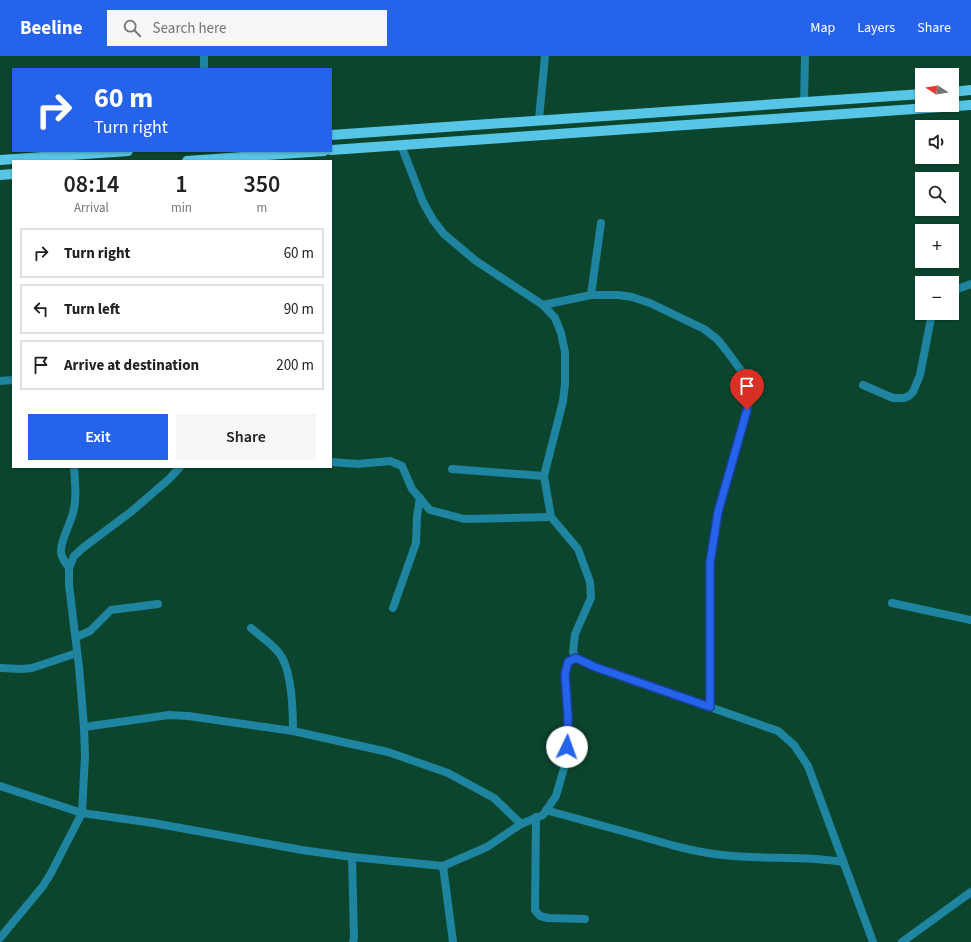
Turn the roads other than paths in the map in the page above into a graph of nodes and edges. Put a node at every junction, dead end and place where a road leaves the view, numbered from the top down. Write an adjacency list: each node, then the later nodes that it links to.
1 (204, 56): 4 (street)
2 (545, 56): 10 (street)
3 (805, 56): 8 (street)
4 (204, 68)
5 (971, 90): 6 (main road)
6 (959, 91)
7 (915, 94): 8 (main road)
8 (804, 102): 10 (main road)
9 (971, 105): 12 (main road)
10 (539, 120): 11 (main road)
11 (332, 135)
12 (402, 145): 13 (main road); 24 (street)
13 (332, 150)
14 (114, 152): 16 (main road)
15 (310, 152): 17 (main road)
16 (0, 160)
17 (202, 160)
18 (12, 174): 19 (main road)
19 (0, 175)
20 (601, 223): 23 (street)
21 (971, 284): 22 (street)
22 (959, 288)
23 (591, 295): 24 (street); 46 (street)
24 (543, 305): 33 (street)
25 (931, 320): 28 (street)
26 (12, 380): 27 (street)
27 (0, 381)
28 (863, 385)
29 (332, 462): 34 (street)
30 (74, 468): 36 (street)
31 (179, 468): 36 (street)
32 (452, 469): 33 (street)
33 (544, 476): 35 (street)
34 (420, 498): 35 (street); 39 (street)
35 (551, 516): 44 (street)
36 (69, 568): 42 (street)
37 (892, 603): 40 (street)
38 (158, 604): 42 (street)
39 (393, 608)
40 (971, 620)
41 (251, 628): 48 (street)
42 (76, 637): 43 (street)
43 (77, 653): 45 (street); 47 (street)
44 (576, 658): 46 (street); 50 (street)
45 (0, 668)
46 (710, 707): 55 (street)
47 (84, 727): 48 (street); 51 (street)
48 (293, 731): 53 (street)
49 (1, 789): 51 (street)
50 (546, 810): 52 (street); 55 (street)
51 (82, 813): 54 (street); 59 (street)
52 (536, 817): 53 (street); 58 (street)
53 (521, 824): 56 (street)
54 (352, 857): 56 (street); 60 (street)
55 (843, 862): 62 (street)
56 (443, 866): 61 (street)
57 (971, 892): 63 (street)
58 (585, 919)
59 (0, 938)
60 (354, 942)
61 (453, 942)
62 (873, 942)
63 (902, 942)

